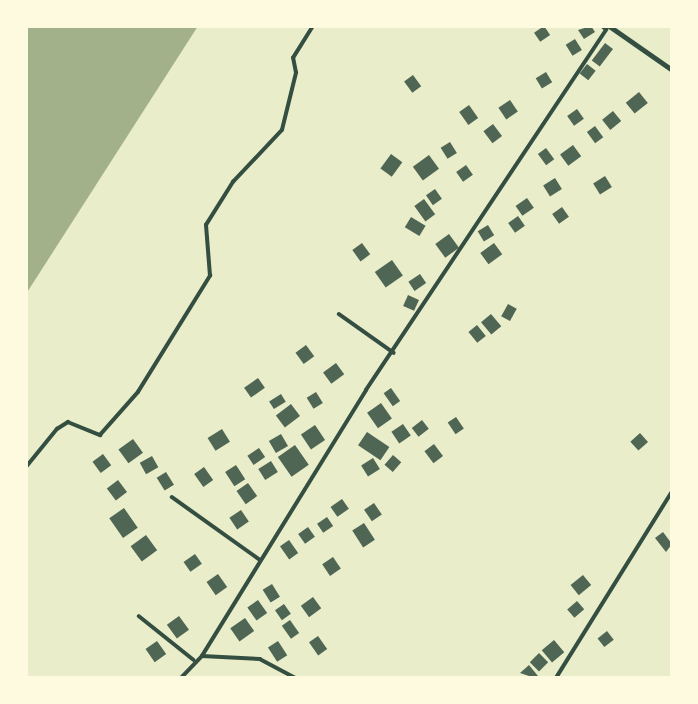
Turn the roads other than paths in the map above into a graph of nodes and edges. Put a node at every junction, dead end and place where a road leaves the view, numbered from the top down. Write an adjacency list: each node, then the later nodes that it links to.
1 (313, 26): 6 (street)
2 (606, 28): 3 (main road); 5 (street)
3 (672, 70)
4 (339, 314): 5 (street)
5 (394, 353): 9 (street)
6 (26, 467)
7 (672, 492): 15 (street)
8 (172, 497): 9 (street)
9 (259, 559): 11 (street)
10 (139, 616): 12 (street)
11 (202, 656): 12 (street); 14 (street)
12 (194, 660): 13 (street)
13 (181, 678)
14 (295, 678)
15 (556, 678)

